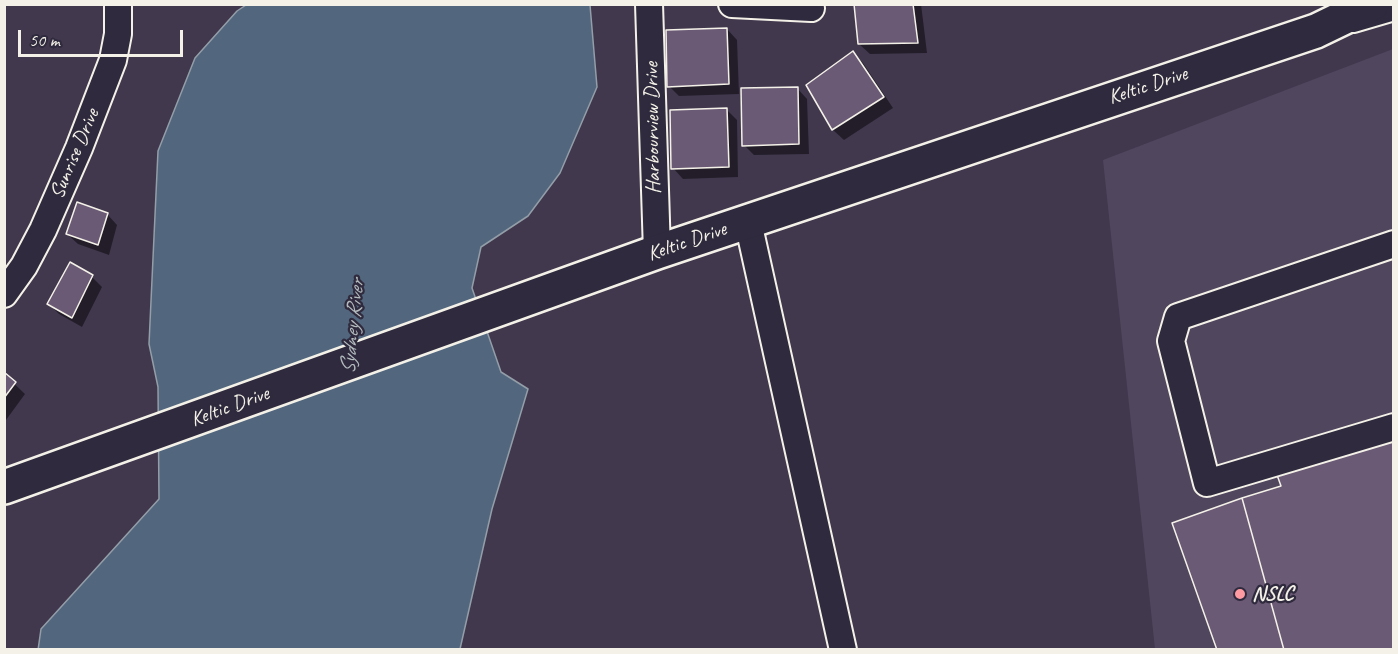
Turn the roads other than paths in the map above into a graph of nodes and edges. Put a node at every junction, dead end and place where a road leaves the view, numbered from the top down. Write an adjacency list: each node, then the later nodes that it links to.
1 (118, 4): 11 (street, Sunrise Drive)
2 (649, 4): 10 (street, Harbourview Drive)
3 (732, 4): 6 (street)
4 (1372, 4): 7 (main road, Keltic Drive)
5 (1394, 7): 7 (street)
6 (811, 8)
7 (1316, 31): 8 (main road, Keltic Drive)
8 (748, 222): 10 (main road, Keltic Drive); 14 (street)
9 (1394, 244): 12 (street)
10 (657, 252): 13 (main road, Keltic Drive)
11 (4, 294)
12 (1394, 428)
13 (4, 487)
14 (843, 650)

